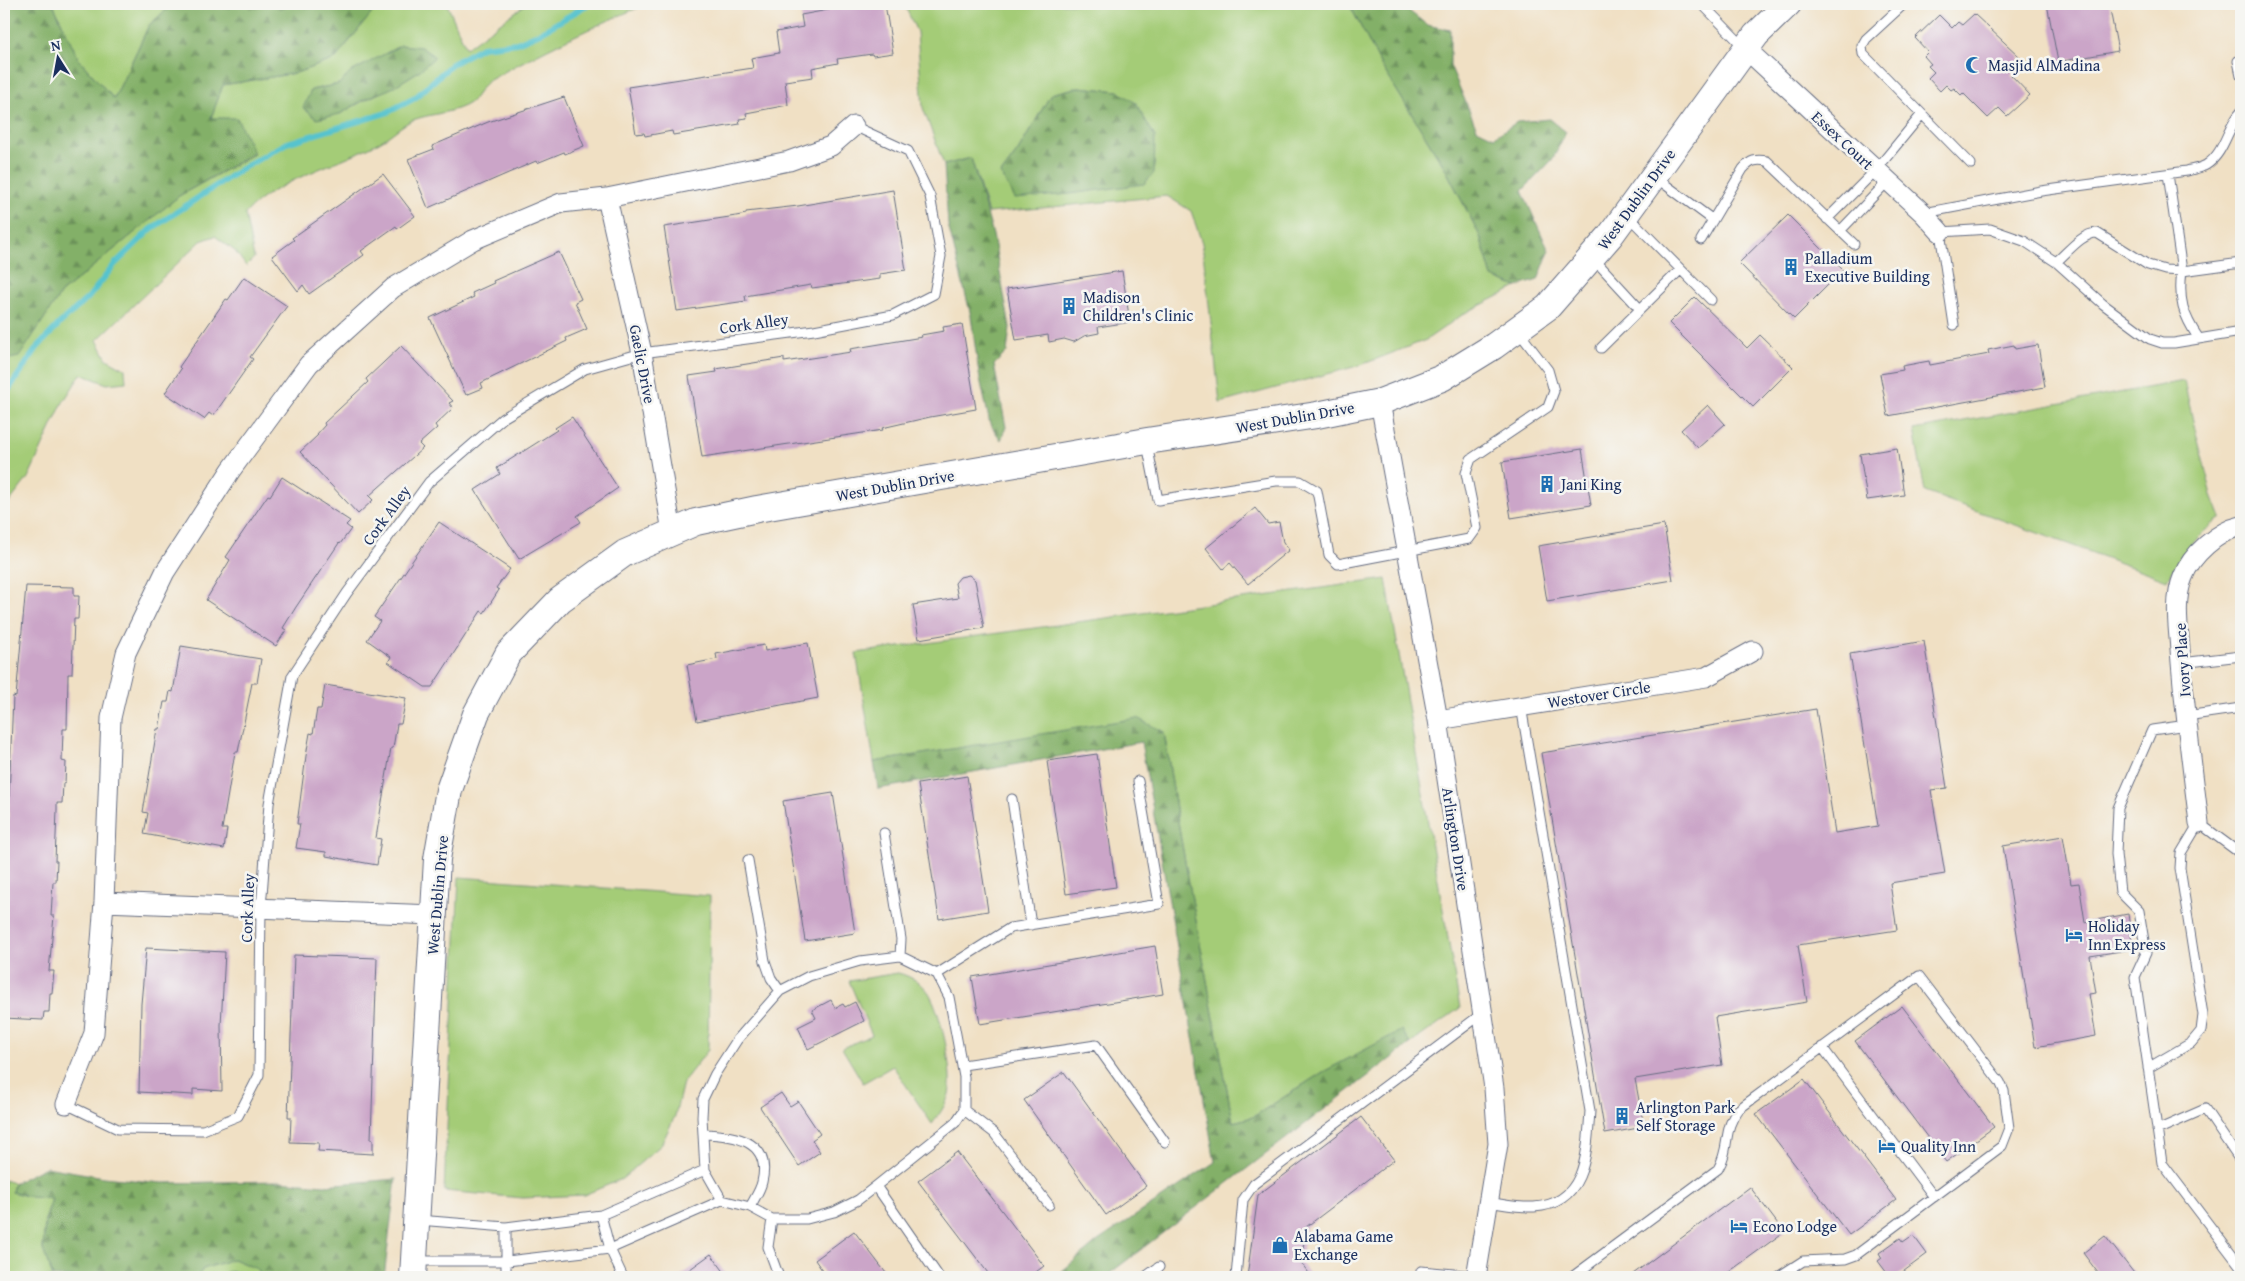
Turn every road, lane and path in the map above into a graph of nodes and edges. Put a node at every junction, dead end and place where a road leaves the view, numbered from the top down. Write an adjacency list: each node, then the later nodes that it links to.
1 (1702, 4): 6 (lane)
2 (1788, 4): 6 (street, West Dublin Drive)
3 (1889, 4): 5 (lane)
4 (1904, 4): 5 (lane)
5 (1896, 11): 10 (lane)
6 (1746, 49): 14 (street, West Dublin Drive); 15 (street, Essex Court)
7 (2238, 61): 8 (lane)
8 (2241, 75)
9 (2241, 112): 13 (lane)
10 (1922, 114): 12 (lane); 15 (lane)
11 (854, 126): 16 (street); 37 (lane, Cork Alley)
12 (1971, 164)
13 (2168, 174): 17 (lane); 29 (lane)
14 (1653, 175): 18 (street, West Dublin Drive); 20 (lane)
15 (1882, 176): 17 (street, Essex Court); 19 (lane); 21 (lane)
16 (607, 198): 37 (street, Gaelic Drive); 56 (street)
17 (1923, 213): 22 (street, Essex Court)
18 (1626, 214): 25 (street, West Dublin Drive); 28 (lane)
19 (1827, 219): 20 (lane); 21 (lane)
20 (1713, 220): 23 (lane)
21 (1840, 230): 24 (lane)
22 (1940, 232): 26 (lane); 32 (lane)
23 (1701, 240)
24 (1854, 244)
25 (1593, 258): 31 (lane); 33 (street, West Dublin Drive)
26 (2056, 262): 29 (lane); 35 (lane)
27 (2241, 263): 29 (lane)
28 (1680, 270): 30 (lane); 31 (lane)
29 (2182, 271): 35 (lane)
30 (1711, 300)
31 (1640, 309): 36 (lane)
32 (1954, 325)
33 (1517, 330): 38 (street, West Dublin Drive); 42 (lane)
34 (2241, 332): 35 (lane)
35 (2200, 339)
36 (1601, 348)
37 (642, 353): 41 (street, Gaelic Drive); 57 (lane, Cork Alley)
38 (1380, 402): 39 (street, West Dublin Drive); 42 (street, Arlington Drive)
39 (1147, 441): 41 (street, West Dublin Drive); 42 (lane)
40 (2241, 526): 45 (street, Ivory Place)
41 (672, 532): 58 (street, West Dublin Drive)
42 (1409, 552): 48 (street, Arlington Drive)
43 (1753, 651): 46 (street, Westover Circle)
44 (2241, 656): 45 (lane)
45 (2181, 663): 49 (street, Ivory Place)
46 (1521, 706): 48 (street, Westover Circle); 77 (lane)
47 (2241, 708): 49 (lane)
48 (1438, 720): 63 (street, Arlington Drive)
49 (2186, 720): 52 (street, Ivory Place); 66 (lane)
50 (1138, 781): 59 (lane)
51 (1012, 799): 59 (lane)
52 (2199, 823): 54 (lane); 66 (lane)
53 (884, 833): 60 (lane)
54 (2241, 854)
55 (748, 860): 62 (lane)
56 (104, 902): 57 (street); 67 (street)
57 (261, 908): 58 (street); 67 (lane, Cork Alley)
58 (434, 915): 82 (street, West Dublin Drive)
59 (1031, 925): 61 (lane)
60 (900, 956): 61 (lane); 62 (lane)
61 (937, 974): 65 (lane)
62 (780, 991): 70 (lane)
63 (1483, 1013): 77 (street, Arlington Drive); 96 (lane)
64 (1822, 1047): 75 (lane); 75 (lane); 97 (lane)
65 (963, 1066): 68 (lane); 71 (lane)
66 (2148, 1068): 69 (lane)
67 (66, 1104)
68 (964, 1110): 74 (lane); 78 (lane)
69 (2157, 1130): 72 (lane); 86 (lane)
70 (703, 1134): 73 (lane); 79 (lane)
71 (1165, 1142)
72 (2241, 1162)
73 (705, 1170): 76 (lane); 80 (lane)
74 (876, 1186): 81 (lane); 94 (lane)
75 (1934, 1197): 98 (lane)
76 (722, 1200): 79 (lane); 84 (lane)
77 (1487, 1202): 90 (street, Arlington Drive)
78 (1049, 1205)
79 (750, 1207): 81 (lane)
80 (601, 1215): 83 (lane); 84 (lane)
81 (772, 1219): 93 (lane)
82 (417, 1220): 83 (lane); 88 (street, West Dublin Drive)
83 (506, 1227): 85 (lane)
84 (610, 1249): 85 (lane); 92 (lane)
85 (506, 1261): 88 (lane); 91 (lane)
86 (2241, 1266)
87 (1159, 1267): 95 (lane)
88 (414, 1269)
89 (1422, 1271): 90 (lane)
90 (1476, 1276)
91 (506, 1277)
92 (622, 1277)
93 (778, 1277)
94 (939, 1277)
95 (1145, 1277)
96 (1236, 1277)
97 (1572, 1277)
98 (1778, 1277)

